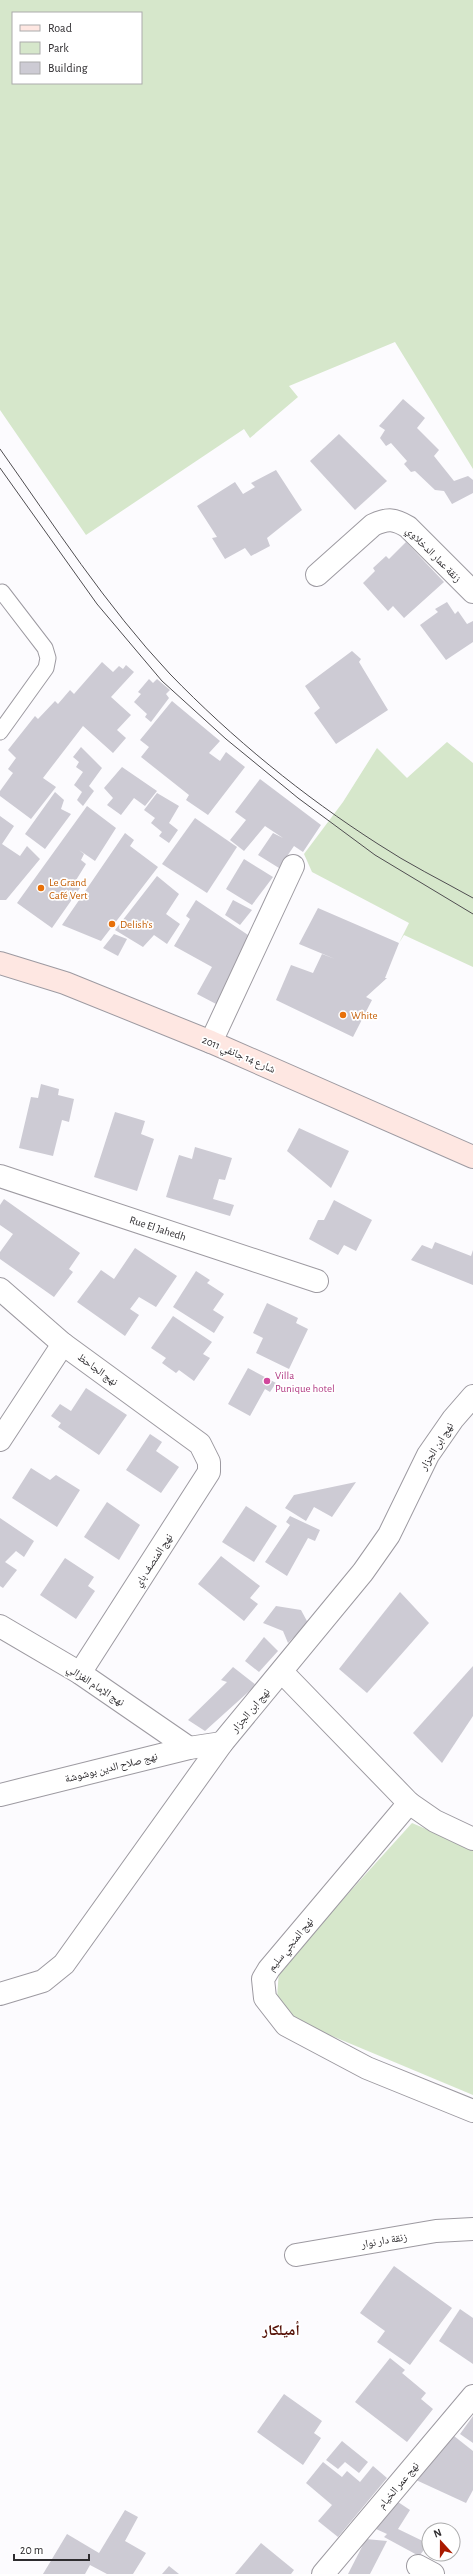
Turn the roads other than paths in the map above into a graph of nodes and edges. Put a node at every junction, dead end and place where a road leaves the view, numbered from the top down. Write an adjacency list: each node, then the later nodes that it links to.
1 (317, 576): 3 (street, زنقة عمار الدخلاوي)
2 (2, 592): 4 (lane)
3 (473, 592)
4 (0, 732)
5 (293, 866): 7 (street)
6 (0, 962): 7 (main road, شارع 14 جانفي 2011)
7 (212, 1042): 8 (main road, شارع 14 جانفي 2011)
8 (473, 1157)
9 (0, 1176): 10 (street, Rue El Jahedh)
10 (317, 1281)
11 (0, 1289): 12 (street, نهج الجاحظ)
12 (64, 1344): 14 (street); 15 (street, نهج الجاحظ)
13 (473, 1396): 17 (street, نهج ابن الجزار)
14 (0, 1440)
15 (200, 1444): 18 (street, نهج المنصف باي)
16 (0, 1626): 18 (street, نهج الإمام الغزالي)
17 (282, 1672): 19 (street, نهج ابن الجزار); 22 (street)
18 (80, 1673): 20 (street, نهج الإمام الغزالي)
19 (222, 1743): 20 (street, نهج صلاح الدين بوشوشة); 24 (street, نهج ابن الجزار)
20 (189, 1748): 21 (street, نهج صلاح الدين بوشوشة)
21 (0, 1795)
22 (409, 1803): 23 (street); 25 (street, نهج المنجي سليم)
23 (473, 1839)
24 (0, 1994)
25 (473, 2111)
26 (473, 2229): 27 (street, زنقة دار نوار)
27 (296, 2255)
28 (473, 2396): 29 (street, نهج عمر الخيام)
29 (323, 2574)

